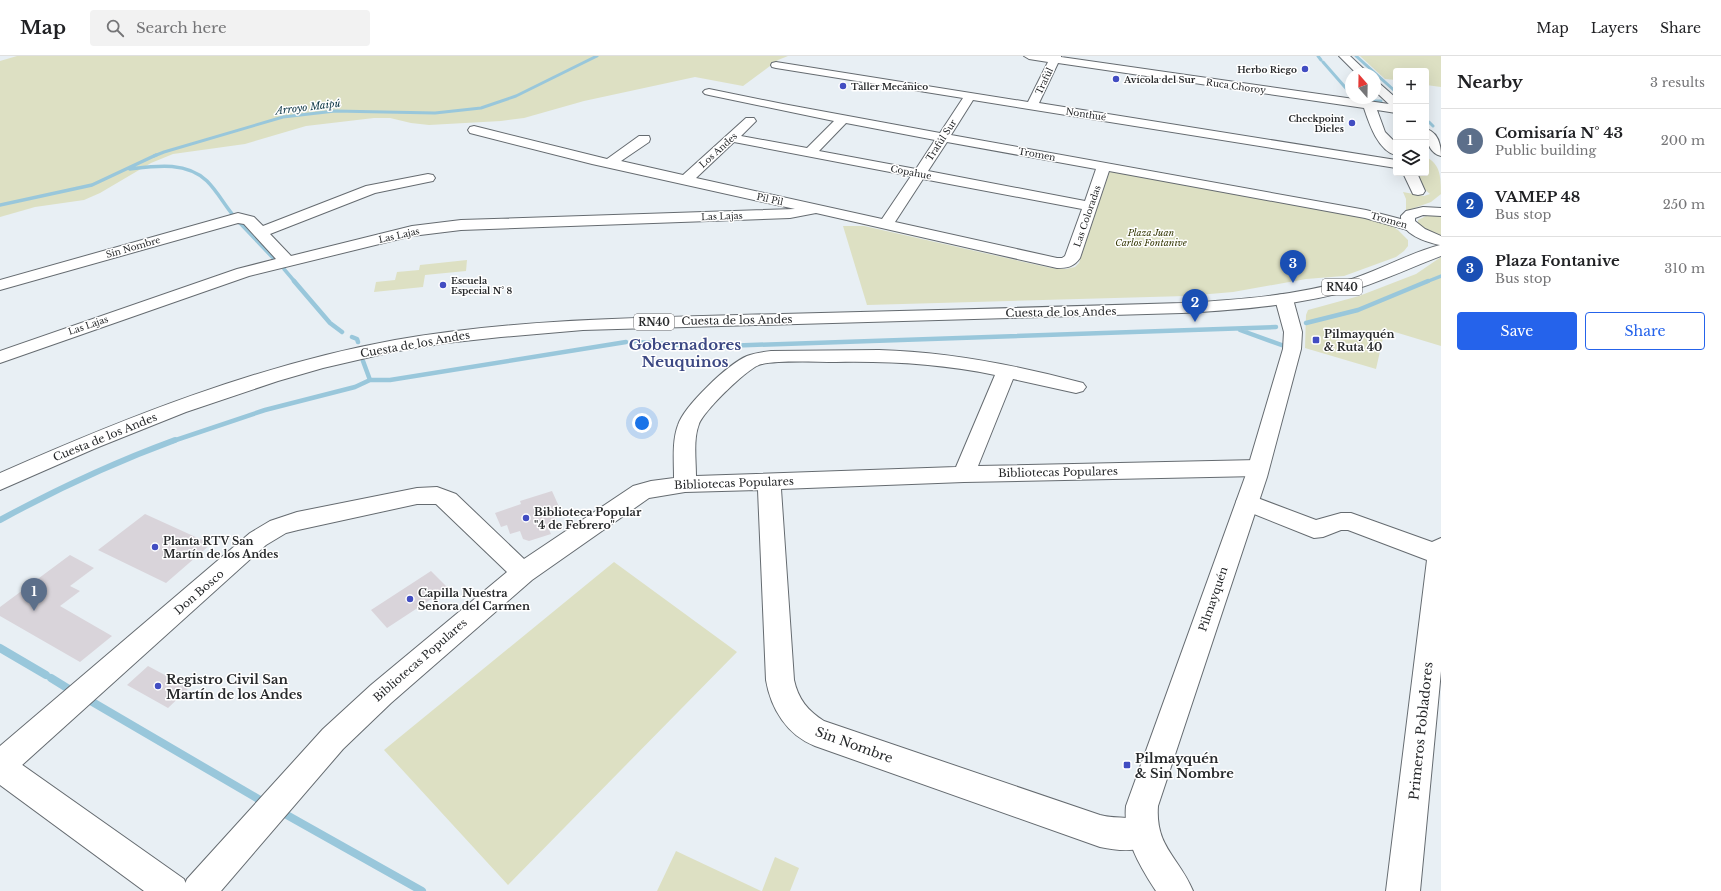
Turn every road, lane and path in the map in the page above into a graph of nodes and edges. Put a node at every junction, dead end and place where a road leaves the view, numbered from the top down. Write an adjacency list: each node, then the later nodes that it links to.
1 (1030, 56): 3 (street, Ruca Choroy)
2 (1344, 56): 5 (street)
3 (1055, 58): 10 (street, Ruca Choroy); 11 (street, Trafúl)
4 (776, 65): 8 (street, Nonthué)
5 (1357, 68)
6 (1381, 90): 9 (street)
7 (709, 92): 13 (street, Tromen)
8 (970, 96): 11 (street, Nonthué); 16 (street, Trafúl Sur)
9 (1393, 101)
10 (1369, 105): 12 (street, Ruca Choroy); 20 (street)
11 (1032, 106): 24 (street, Nonthué)
12 (1393, 109)
13 (843, 119): 16 (street, Tromen); 22 (street)
14 (750, 121): 18 (street, Los Andes)
15 (474, 130): 23 (street, Pil Pil)
16 (943, 137): 25 (street, Tromen); 26 (street, Trafúl Sur)
17 (1429, 137): 21 (street)
18 (731, 138): 22 (street, Copahue); 29 (street, Los Andes)
19 (644, 139): 23 (street)
20 (1393, 148)
21 (1441, 152)
22 (810, 153): 26 (street, Copahue)
23 (608, 163): 29 (street, Pil Pil)
24 (1393, 164)
25 (1104, 166): 32 (street, Las Coloradas); 35 (street, Tromen)
26 (919, 174): 32 (street, Copahue); 36 (street, Trafúl Sur)
27 (1411, 176): 30 (street)
28 (428, 178): 37 (street)
29 (685, 180): 33 (street, Pil Pil)
30 (1418, 191)
31 (1441, 203): 35 (street)
32 (1090, 206): 41 (street, Las Coloradas)
33 (815, 209): 36 (street, Pil Pil); 40 (street, Las Lajas)
34 (1441, 212): 35 (street)
35 (1415, 220): 38 (street); 42 (street, Cuesta de los Andes / RN40)
36 (886, 225): 41 (street, Pil Pil)
37 (261, 232): 40 (street, Sin Nombre); 43 (street, Sin Nombre)
38 (1441, 242)
39 (1441, 250): 42 (street, Cuesta de los Andes / RN40)
40 (287, 261): 45 (street, Las Lajas)
41 (1066, 263)
42 (1397, 267): 44 (street, Cuesta de los Andes / RN40)
43 (0, 285)
44 (1284, 299): 48 (street, Cuesta de los Andes / RN40); 49 (street, Pilmayquén)
45 (0, 357)
46 (1006, 372): 47 (street); 50 (street); 53 (street)
47 (1076, 387)
48 (45, 462): 51 (street, Cuesta de los Andes / RN40); 54 (street, Cuesta de los Andes / RN40)
49 (1258, 468): 50 (street, Bibliotecas Populares); 55 (street, Pilmayquén)
50 (964, 474): 52 (street, Bibliotecas Populares)
51 (0, 482)
52 (768, 482): 53 (street, Bibliotecas Populares); 59 (street, Sin Nombre)
53 (685, 484): 57 (street, Bibliotecas Populares)
54 (0, 490)
55 (1247, 502): 56 (street); 59 (street, Pilmayquén)
56 (1441, 551): 63 (street, Primeros Pobladores)
57 (523, 573): 58 (street, Don Bosco); 61 (street, Bibliotecas Populares)
58 (0, 766): 60 (street)
59 (1143, 834): 62 (street, Pilmayquén)
60 (172, 891)
61 (199, 891)
62 (1176, 891)
63 (1403, 891)

